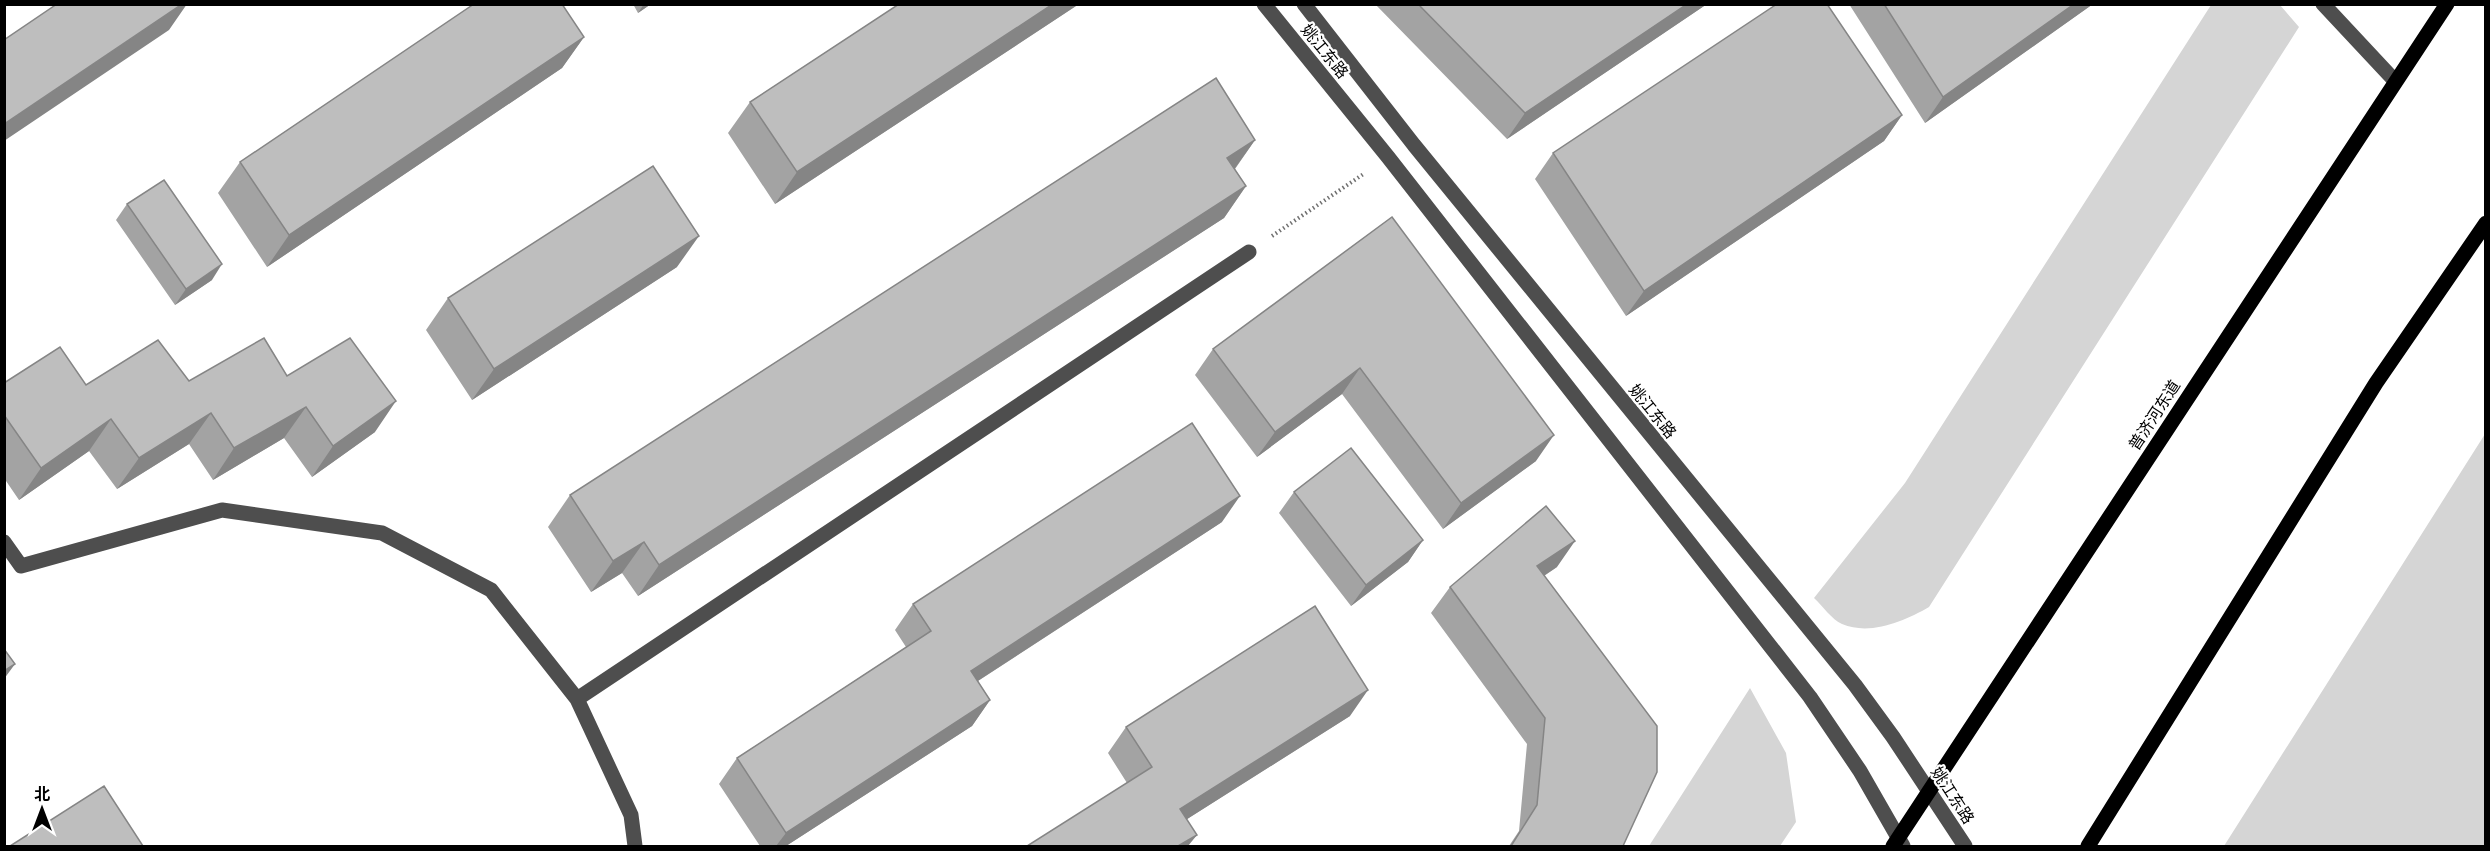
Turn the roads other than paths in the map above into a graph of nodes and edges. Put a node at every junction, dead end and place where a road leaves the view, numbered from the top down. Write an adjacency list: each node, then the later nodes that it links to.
1 (1264, 4): 11 (street, 姚江东路)
2 (1304, 4): 10 (street, 姚江东路)
3 (2323, 4): 5 (street)
4 (2447, 4): 5 (main road, 普济河东道)
5 (2395, 81): 10 (main road, 普济河东道)
6 (2486, 223): 14 (main road)
7 (1249, 252): 9 (street)
8 (4, 542): 9 (street)
9 (577, 699): 12 (street)
10 (1929, 791): 11 (main road, 普济河东道); 13 (street, 姚江东路)
11 (1898, 844)
12 (635, 846)
13 (1965, 846)
14 (2088, 846)

